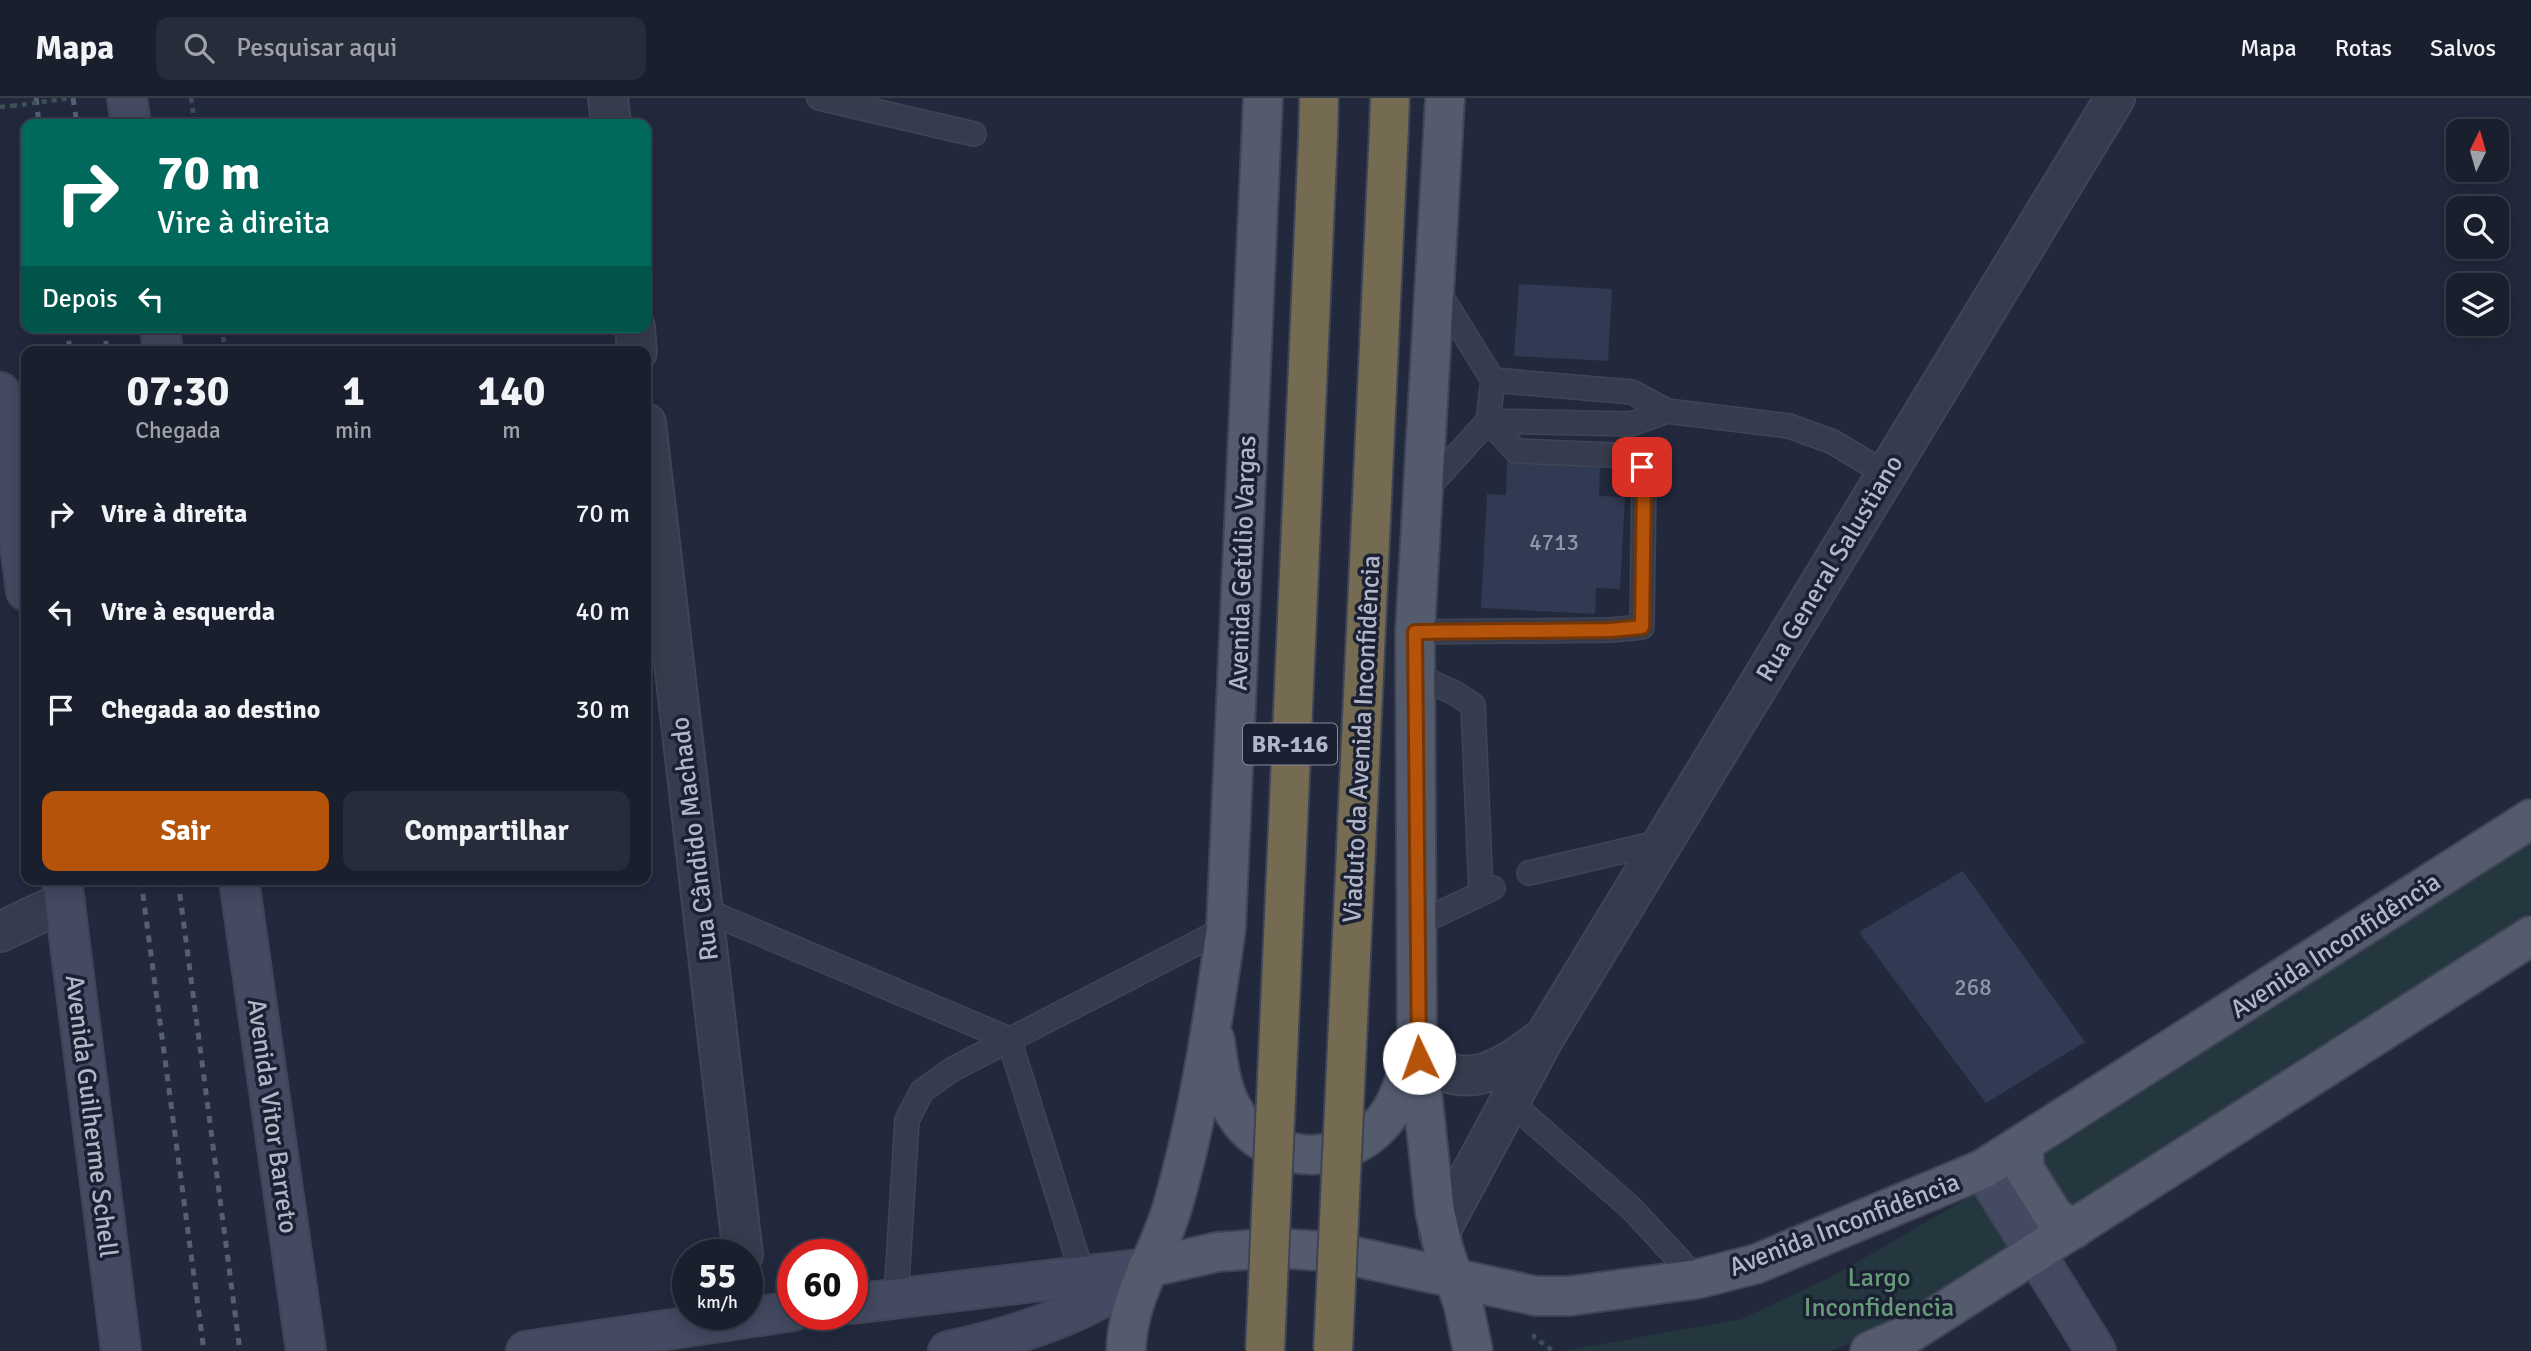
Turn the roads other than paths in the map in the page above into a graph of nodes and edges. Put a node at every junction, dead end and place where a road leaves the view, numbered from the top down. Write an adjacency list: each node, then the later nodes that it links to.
1 (127, 98): 9 (main road)
2 (608, 98): 10 (street)
3 (819, 98): 11 (lane)
4 (1263, 98): 30 (main road, Avenida Getúlio Vargas)
5 (1320, 98): 56 (highway, BR-116, bridge)
6 (1445, 98): 12 (main road)
7 (2115, 98): 18 (street, Rua General Salustiano)
8 (1389, 113): 57 (highway, Viaduto da Avenida Inconfidência / BR-116, bridge)
9 (130, 119)
10 (610, 119)
11 (974, 134)
12 (1434, 286): 13 (lane); 19 (main road)
13 (1493, 380): 15 (lane); 16 (lane)
14 (0, 392): 20 (main road)
15 (1667, 411): 16 (lane); 18 (lane)
16 (1488, 421): 19 (lane); 21 (lane)
17 (651, 466): 28 (street, Rua Cândido Machado)
18 (1886, 474): 24 (street, Rua General Salustiano)
19 (1421, 495): 21 (main road)
20 (21, 552)
21 (1415, 632): 22 (main road)
22 (1415, 675): 29 (main road); 29 (lane)
23 (2531, 819): 38 (main road, Avenida Inconfidência)
24 (1662, 842): 25 (lane); 34 (street, Rua General Salustiano)
25 (1529, 873)
26 (240, 885): 52 (main road, Avenida Vitor Barreto)
27 (64, 891): 31 (street); 51 (main road, Avenida Guilherme Schell)
28 (702, 909): 35 (lane); 42 (street, Rua Cândido Machado)
29 (1417, 924): 36 (main road)
30 (1226, 928): 33 (main road, Avenida Getúlio Vargas); 35 (lane)
31 (0, 932)
32 (2531, 936): 40 (main road)
33 (1213, 1024): 36 (main road); 44 (main road, Avenida Getúlio Vargas)
34 (1544, 1038): 36 (street, Rua General Salustiano); 37 (street, Rua General Salustiano)
35 (1009, 1039): 45 (lane); 48 (lane)
36 (1418, 1051): 41 (main road)
37 (1510, 1102): 41 (street, Rua General Salustiano); 46 (lane)
38 (2023, 1144): 39 (main road, Avenida Inconfidência); 40 (main road)
39 (1983, 1170): 43 (main road); 46 (main road, Avenida Inconfidência)
40 (2074, 1229): 43 (main road)
41 (1439, 1233): 47 (main road)
42 (741, 1239)
43 (2036, 1254): 59 (main road); 60 (main road)
44 (1147, 1268): 45 (main road, Avenida Inconfidência); 47 (main road, Avenida Inconfidência); 54 (main road, Avenida Inconfidência); 55 (main road, Avenida Getúlio Vargas)
45 (1083, 1276): 48 (main road, Avenida Inconfidência)
46 (1697, 1279): 47 (main road, Avenida Inconfidência)
47 (1455, 1280): 58 (main road)
48 (896, 1298): 49 (main road, Avenida Inconfidência)
49 (868, 1302)
50 (672, 1321): 53 (main road)
51 (121, 1351)
52 (306, 1351)
53 (526, 1351)
54 (948, 1351)
55 (1126, 1351)
56 (1265, 1351)
57 (1333, 1351)
58 (1473, 1351)
59 (1870, 1351)
60 (2096, 1351)

